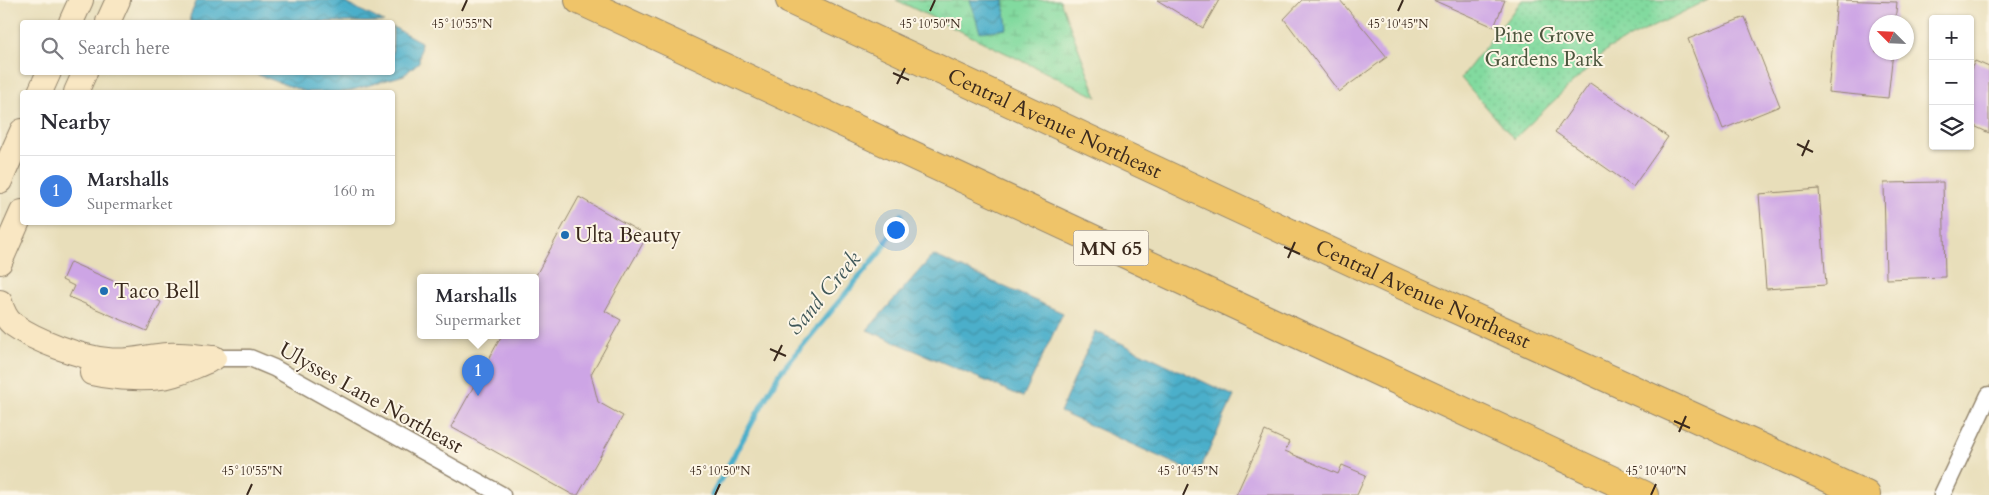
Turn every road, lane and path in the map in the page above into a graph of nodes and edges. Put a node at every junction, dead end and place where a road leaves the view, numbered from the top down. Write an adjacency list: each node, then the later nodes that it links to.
1 (81, 0): 5 (street)
2 (118, 0): 6 (street)
3 (579, 0): 21 (highway, MN 65)
4 (790, 0): 22 (highway, Central Avenue Northeast)
5 (72, 20)
6 (109, 20)
7 (47, 75): 9 (street)
8 (84, 75): 10 (street)
9 (41, 90)
10 (77, 90)
11 (12, 148): 12 (street); 13 (street)
12 (0, 181)
13 (0, 191)
14 (20, 217): 15 (street)
15 (0, 262)
16 (0, 302): 18 (street)
17 (0, 336): 18 (street)
18 (214, 358): 20 (street, Ulysses Lane Northeast)
19 (1989, 395): 23 (street)
20 (502, 495)
21 (1644, 495)
22 (1866, 495)
23 (1942, 495)

